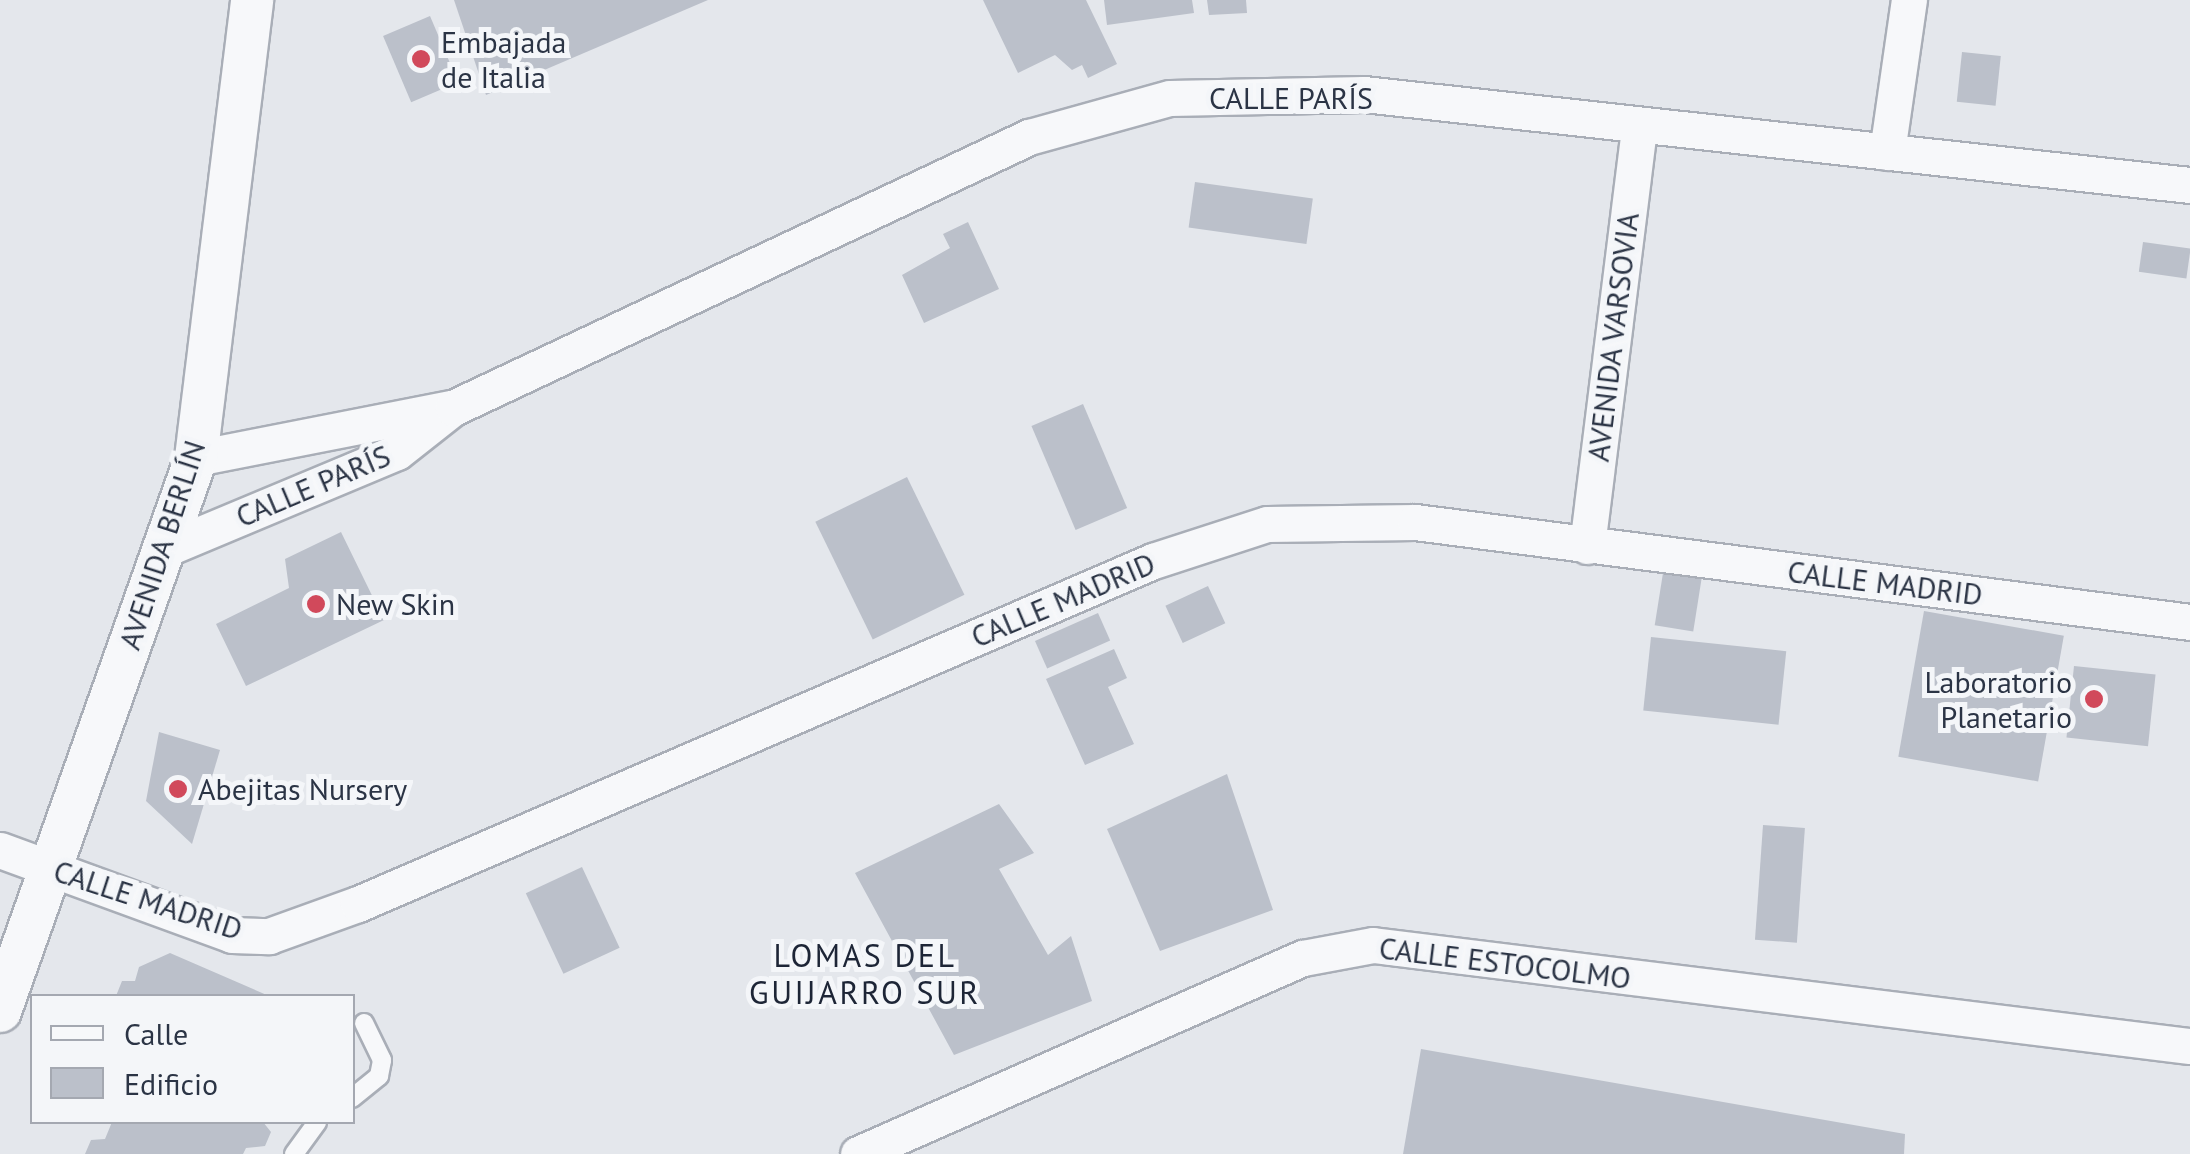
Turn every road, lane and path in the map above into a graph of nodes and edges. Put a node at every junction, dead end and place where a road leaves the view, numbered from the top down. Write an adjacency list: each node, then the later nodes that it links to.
1 (252, 0): 7 (street, AVENIDA BERLÍN)
2 (1909, 0): 4 (street)
3 (1639, 130): 4 (street, CALLE PARÍS); 6 (street, CALLE PARÍS); 8 (street, AVENIDA VARSOVIA)
4 (1886, 152): 5 (street, CALLE PARÍS)
5 (2190, 186)
6 (453, 408): 7 (street, CALLE PARÍS); 9 (street, CALLE PARÍS)
7 (196, 458): 9 (street, AVENIDA BERLÍN)
8 (1588, 546): 10 (street, CALLE MADRID); 12 (street, CALLE MADRID)
9 (165, 549): 12 (street, AVENIDA BERLÍN)
10 (2190, 622)
11 (0, 850): 12 (street, CALLE MADRID)
12 (52, 868): 13 (street, AVENIDA BERLÍN)
13 (0, 1011)
14 (364, 1023): 16 (lane)
15 (2190, 1046): 19 (street, CALLE ESTOCOLMO)
16 (355, 1096)
17 (316, 1124): 18 (lane)
18 (294, 1154)
19 (858, 1154)

